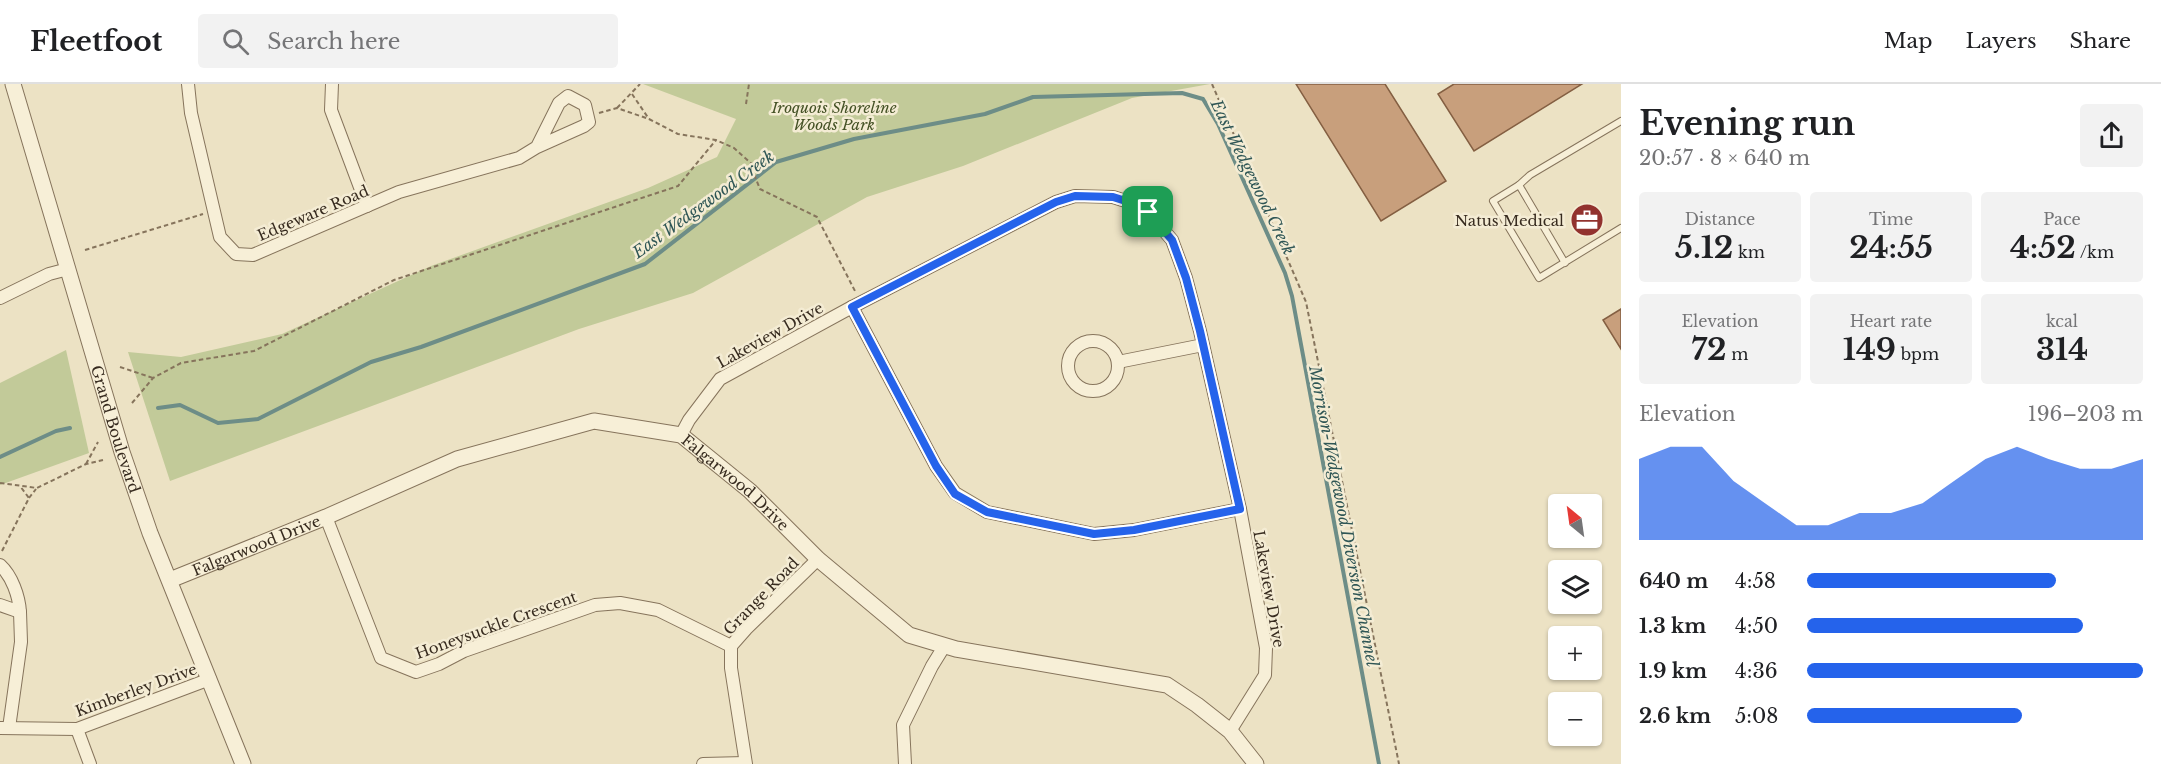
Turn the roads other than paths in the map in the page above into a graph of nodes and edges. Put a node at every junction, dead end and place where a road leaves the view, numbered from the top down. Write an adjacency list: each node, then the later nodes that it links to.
1 (13, 84): 10 (street, Grand Boulevard)
2 (188, 84): 7 (street, Edgeware Road)
3 (332, 84): 7 (street)
4 (1621, 121): 6 (lane)
5 (537, 147): 5 (street, Edgeware Road); 7 (street, Edgeware Road)
6 (1519, 185): 9 (lane); 9 (lane)
7 (367, 206)
8 (1621, 228): 9 (lane)
9 (1565, 263)
10 (68, 269): 11 (street); 20 (street, Grand Boulevard)
11 (0, 298)
12 (852, 307): 13 (street, Lakeview Drive); 15 (street, Lakeview Drive); 16 (street)
13 (1203, 345): 14 (street); 16 (street, Lakeview Drive)
14 (1118, 362): 14 (street)
15 (681, 435): 17 (street, Falgarwood Drive); 18 (street, Falgarwood Drive)
16 (1240, 509): 28 (street, Lakeview Drive)
17 (326, 517): 20 (street, Falgarwood Drive); 24 (street, Honeysuckle Crescent)
18 (818, 559): 23 (street, Falgarwood Drive); 24 (street, Grange Road)
19 (0, 566): 22 (street)
20 (170, 580): 25 (street, Grand Boulevard)
21 (0, 605): 22 (street)
22 (20, 612): 26 (street)
23 (945, 645): 28 (street, Falgarwood Drive); 33 (street)
24 (731, 646): 29 (street, Grange Road)
25 (210, 679): 27 (street, Kimberley Drive); 31 (street, Grand Boulevard)
26 (4, 728): 27 (street, Kimberley Drive)
27 (77, 729): 30 (street)
28 (1230, 731): 34 (street, Falgarwood Drive)
29 (746, 763): 32 (street)
30 (90, 764)
31 (243, 764)
32 (703, 764)
33 (905, 764)
34 (1256, 764)

